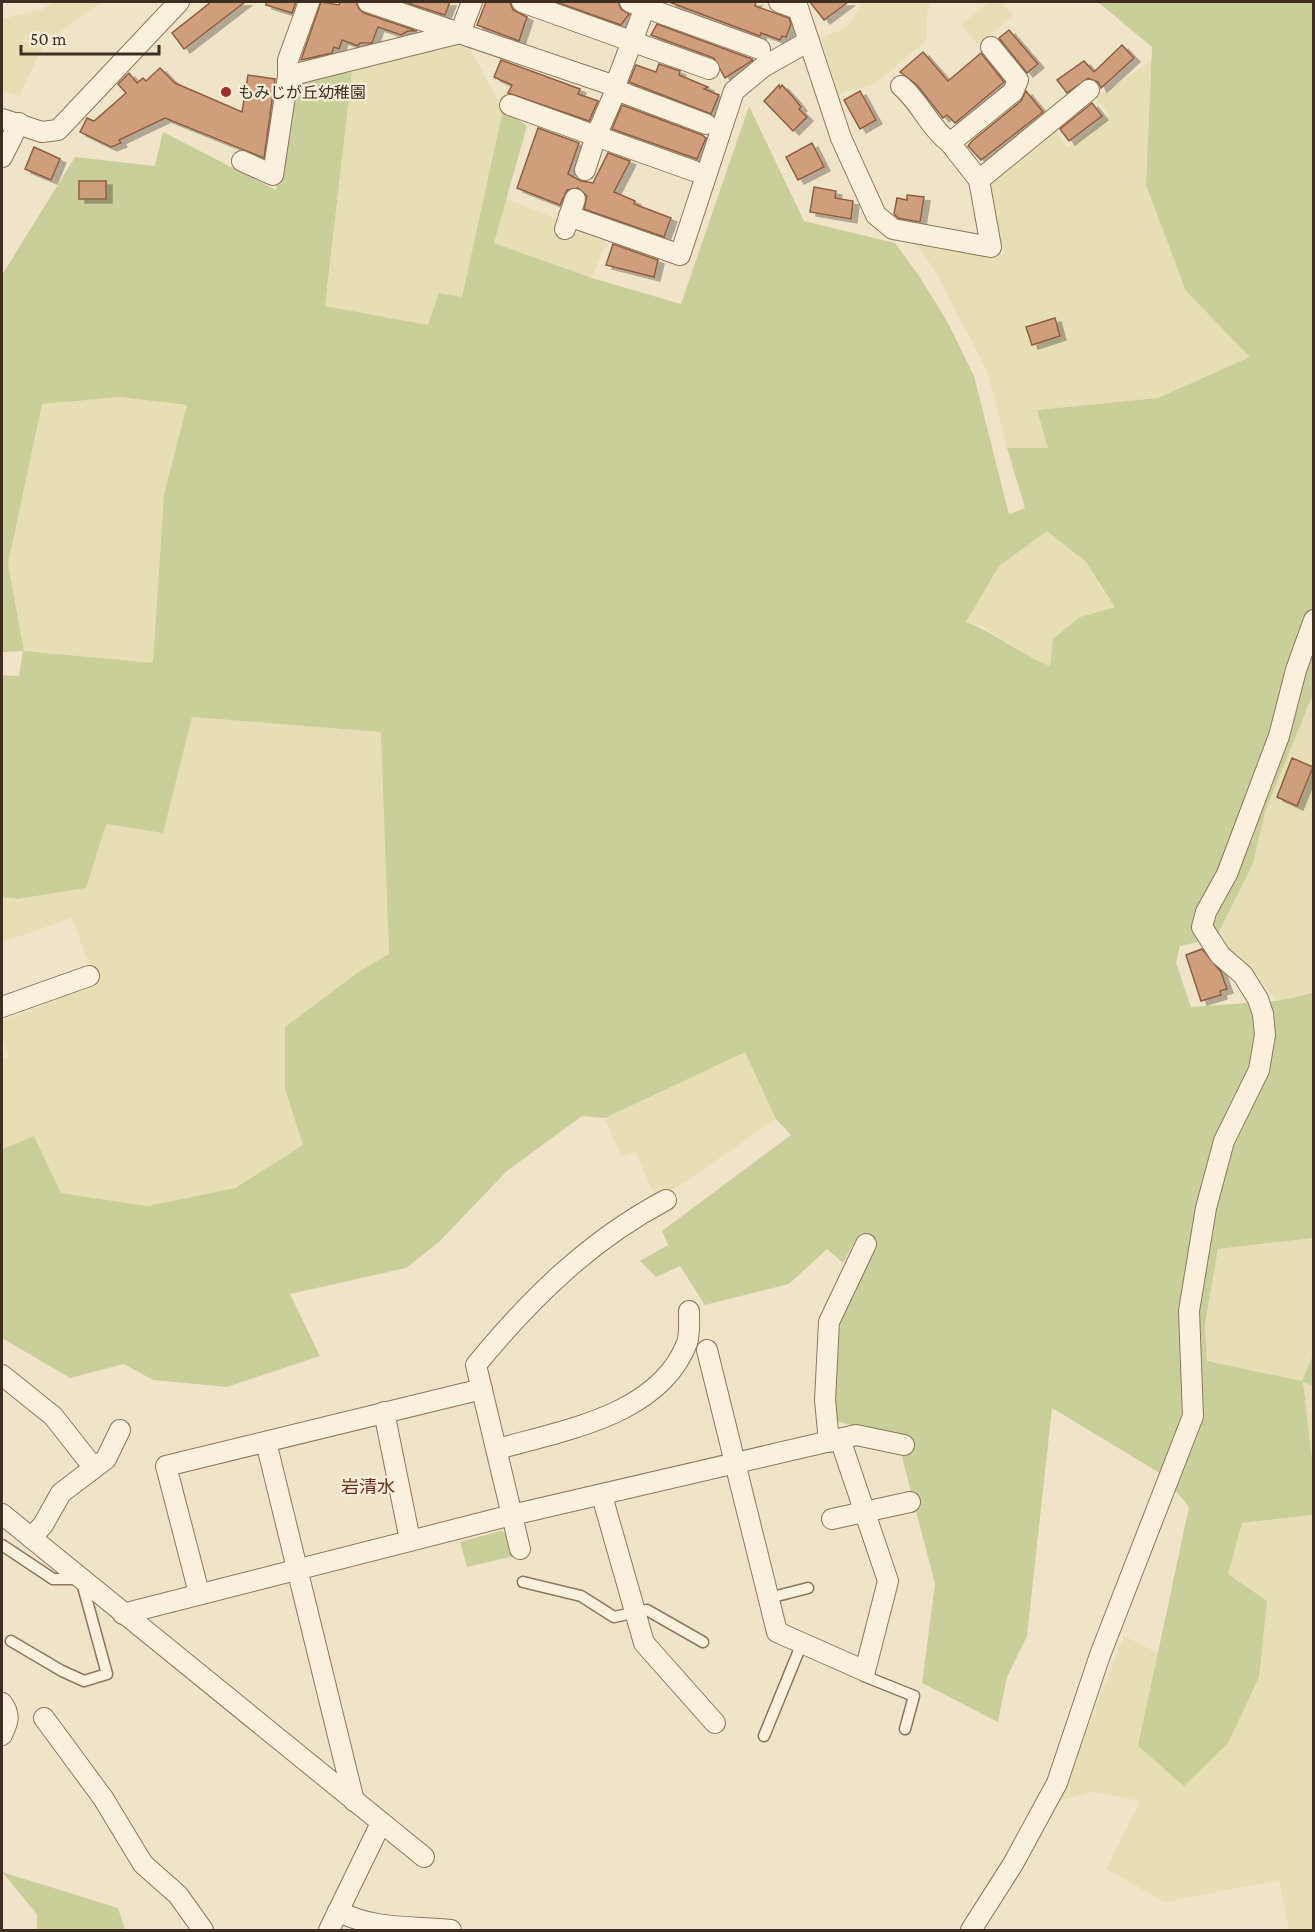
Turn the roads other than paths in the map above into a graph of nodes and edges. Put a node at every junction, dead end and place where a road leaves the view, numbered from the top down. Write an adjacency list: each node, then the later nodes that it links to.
1 (179, 2): 20 (street)
2 (309, 2): 15 (street)
3 (368, 2): 9 (street)
4 (472, 2): 9 (street)
5 (522, 2): 11 (street)
6 (779, 2): 8 (street)
7 (641, 3): 11 (street); 13 (street)
8 (797, 5): 10 (street)
9 (460, 33): 15 (street); 17 (street)
10 (809, 41): 28 (street); 29 (street)
11 (634, 42): 14 (street); 17 (street)
12 (991, 47): 23 (street)
13 (760, 49)
14 (709, 69)
15 (288, 76): 25 (street)
16 (901, 86): 23 (street)
17 (615, 88): 21 (street); 22 (street)
18 (1089, 90): 28 (street)
19 (510, 105): 22 (street)
20 (10, 121): 24 (street)
21 (706, 124)
22 (596, 136): 26 (street); 27 (street)
23 (950, 143): 28 (street)
24 (2, 157)
25 (242, 161)
26 (585, 170)
27 (694, 171)
28 (979, 180)
29 (570, 214)
30 (1314, 620): 82 (street)
31 (89, 976): 32 (street)
32 (2, 1007)
33 (666, 1200): 38 (street)
34 (866, 1244): 41 (street)
35 (689, 1311): 44 (street)
36 (707, 1350): 45 (street)
37 (2, 1375): 46 (street)
38 (482, 1389): 39 (street); 44 (street)
39 (384, 1412): 42 (street); 54 (street)
40 (120, 1430): 46 (street)
41 (834, 1441): 43 (street); 45 (street); 49 (street)
42 (266, 1442): 57 (street); 61 (street)
43 (904, 1445)
44 (498, 1449): 51 (street)
45 (736, 1463): 47 (street); 62 (street)
46 (94, 1468): 53 (street)
47 (602, 1496): 51 (street); 63 (street)
48 (910, 1502): 49 (street)
49 (864, 1512): 52 (street); 68 (street)
50 (2, 1514): 53 (street)
51 (512, 1515): 54 (street); 56 (street)
52 (832, 1519)
53 (31, 1538): 58 (street)
54 (410, 1540): 57 (street)
55 (2, 1545): 58 (lane)
56 (520, 1549)
57 (298, 1568): 61 (street); 75 (street)
58 (81, 1580): 64 (street); 65 (lane)
59 (524, 1582): 63 (lane)
60 (808, 1588): 62 (lane)
61 (199, 1593): 64 (street)
62 (769, 1598): 67 (street)
63 (635, 1612): 66 (lane); 71 (street)
64 (123, 1614): 75 (street)
65 (11, 1641)
66 (704, 1642)
67 (802, 1643): 68 (street); 74 (lane)
68 (865, 1671): 72 (lane)
69 (2, 1702): 73 (street)
70 (44, 1718): 79 (street)
71 (715, 1723)
72 (905, 1729)
73 (2, 1735)
74 (764, 1736)
75 (354, 1801): 76 (street)
76 (381, 1823): 77 (street); 78 (street)
77 (424, 1857)
78 (338, 1911): 80 (street); 81 (street)
79 (203, 1930)
80 (329, 1930)
81 (451, 1930)
82 (971, 1930)

